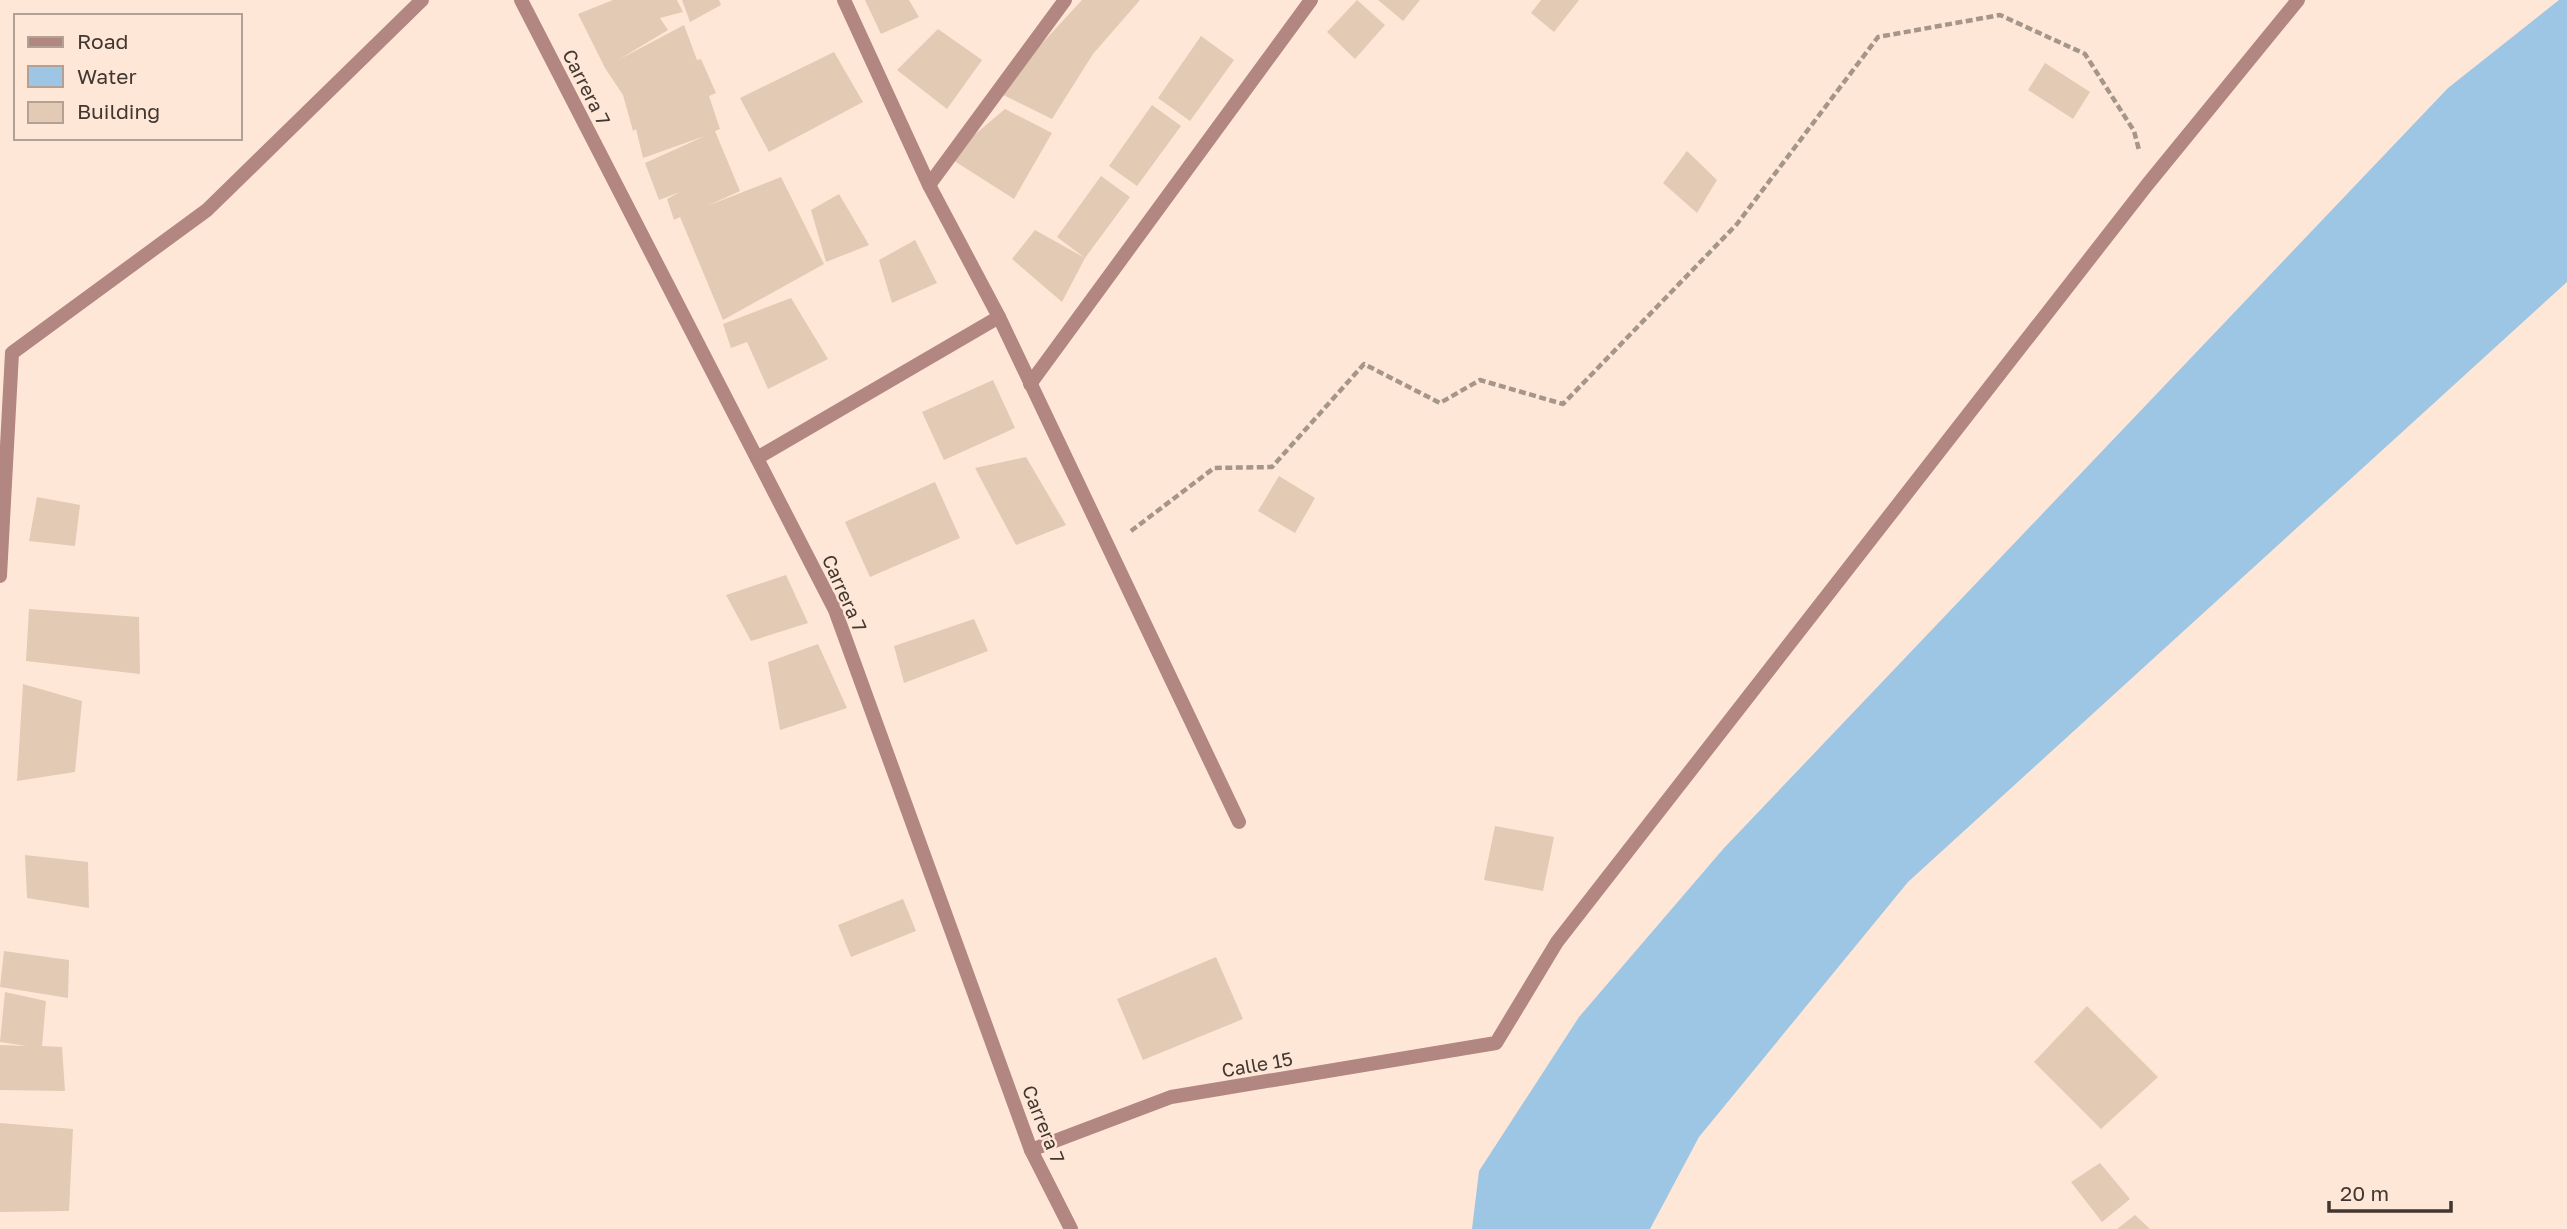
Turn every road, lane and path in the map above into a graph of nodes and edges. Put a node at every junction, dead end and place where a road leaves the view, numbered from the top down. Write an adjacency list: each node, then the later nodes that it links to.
1 (422, 0): 13 (street)
2 (521, 0): 11 (street, Carrera 7)
3 (844, 0): 7 (street)
4 (1065, 0): 7 (street)
5 (1311, 0): 10 (street)
6 (2298, 0): 8 (street)
7 (929, 185): 9 (street)
8 (2147, 185): 12 (path); 15 (street, Calle 15)
9 (999, 317): 10 (street); 11 (street)
10 (1030, 384): 12 (street)
11 (757, 458): 15 (street, Carrera 7)
12 (1108, 548): 14 (street)
13 (0, 576)
14 (1239, 822)
15 (1031, 1150): 16 (street, Carrera 7)
16 (1071, 1229)

